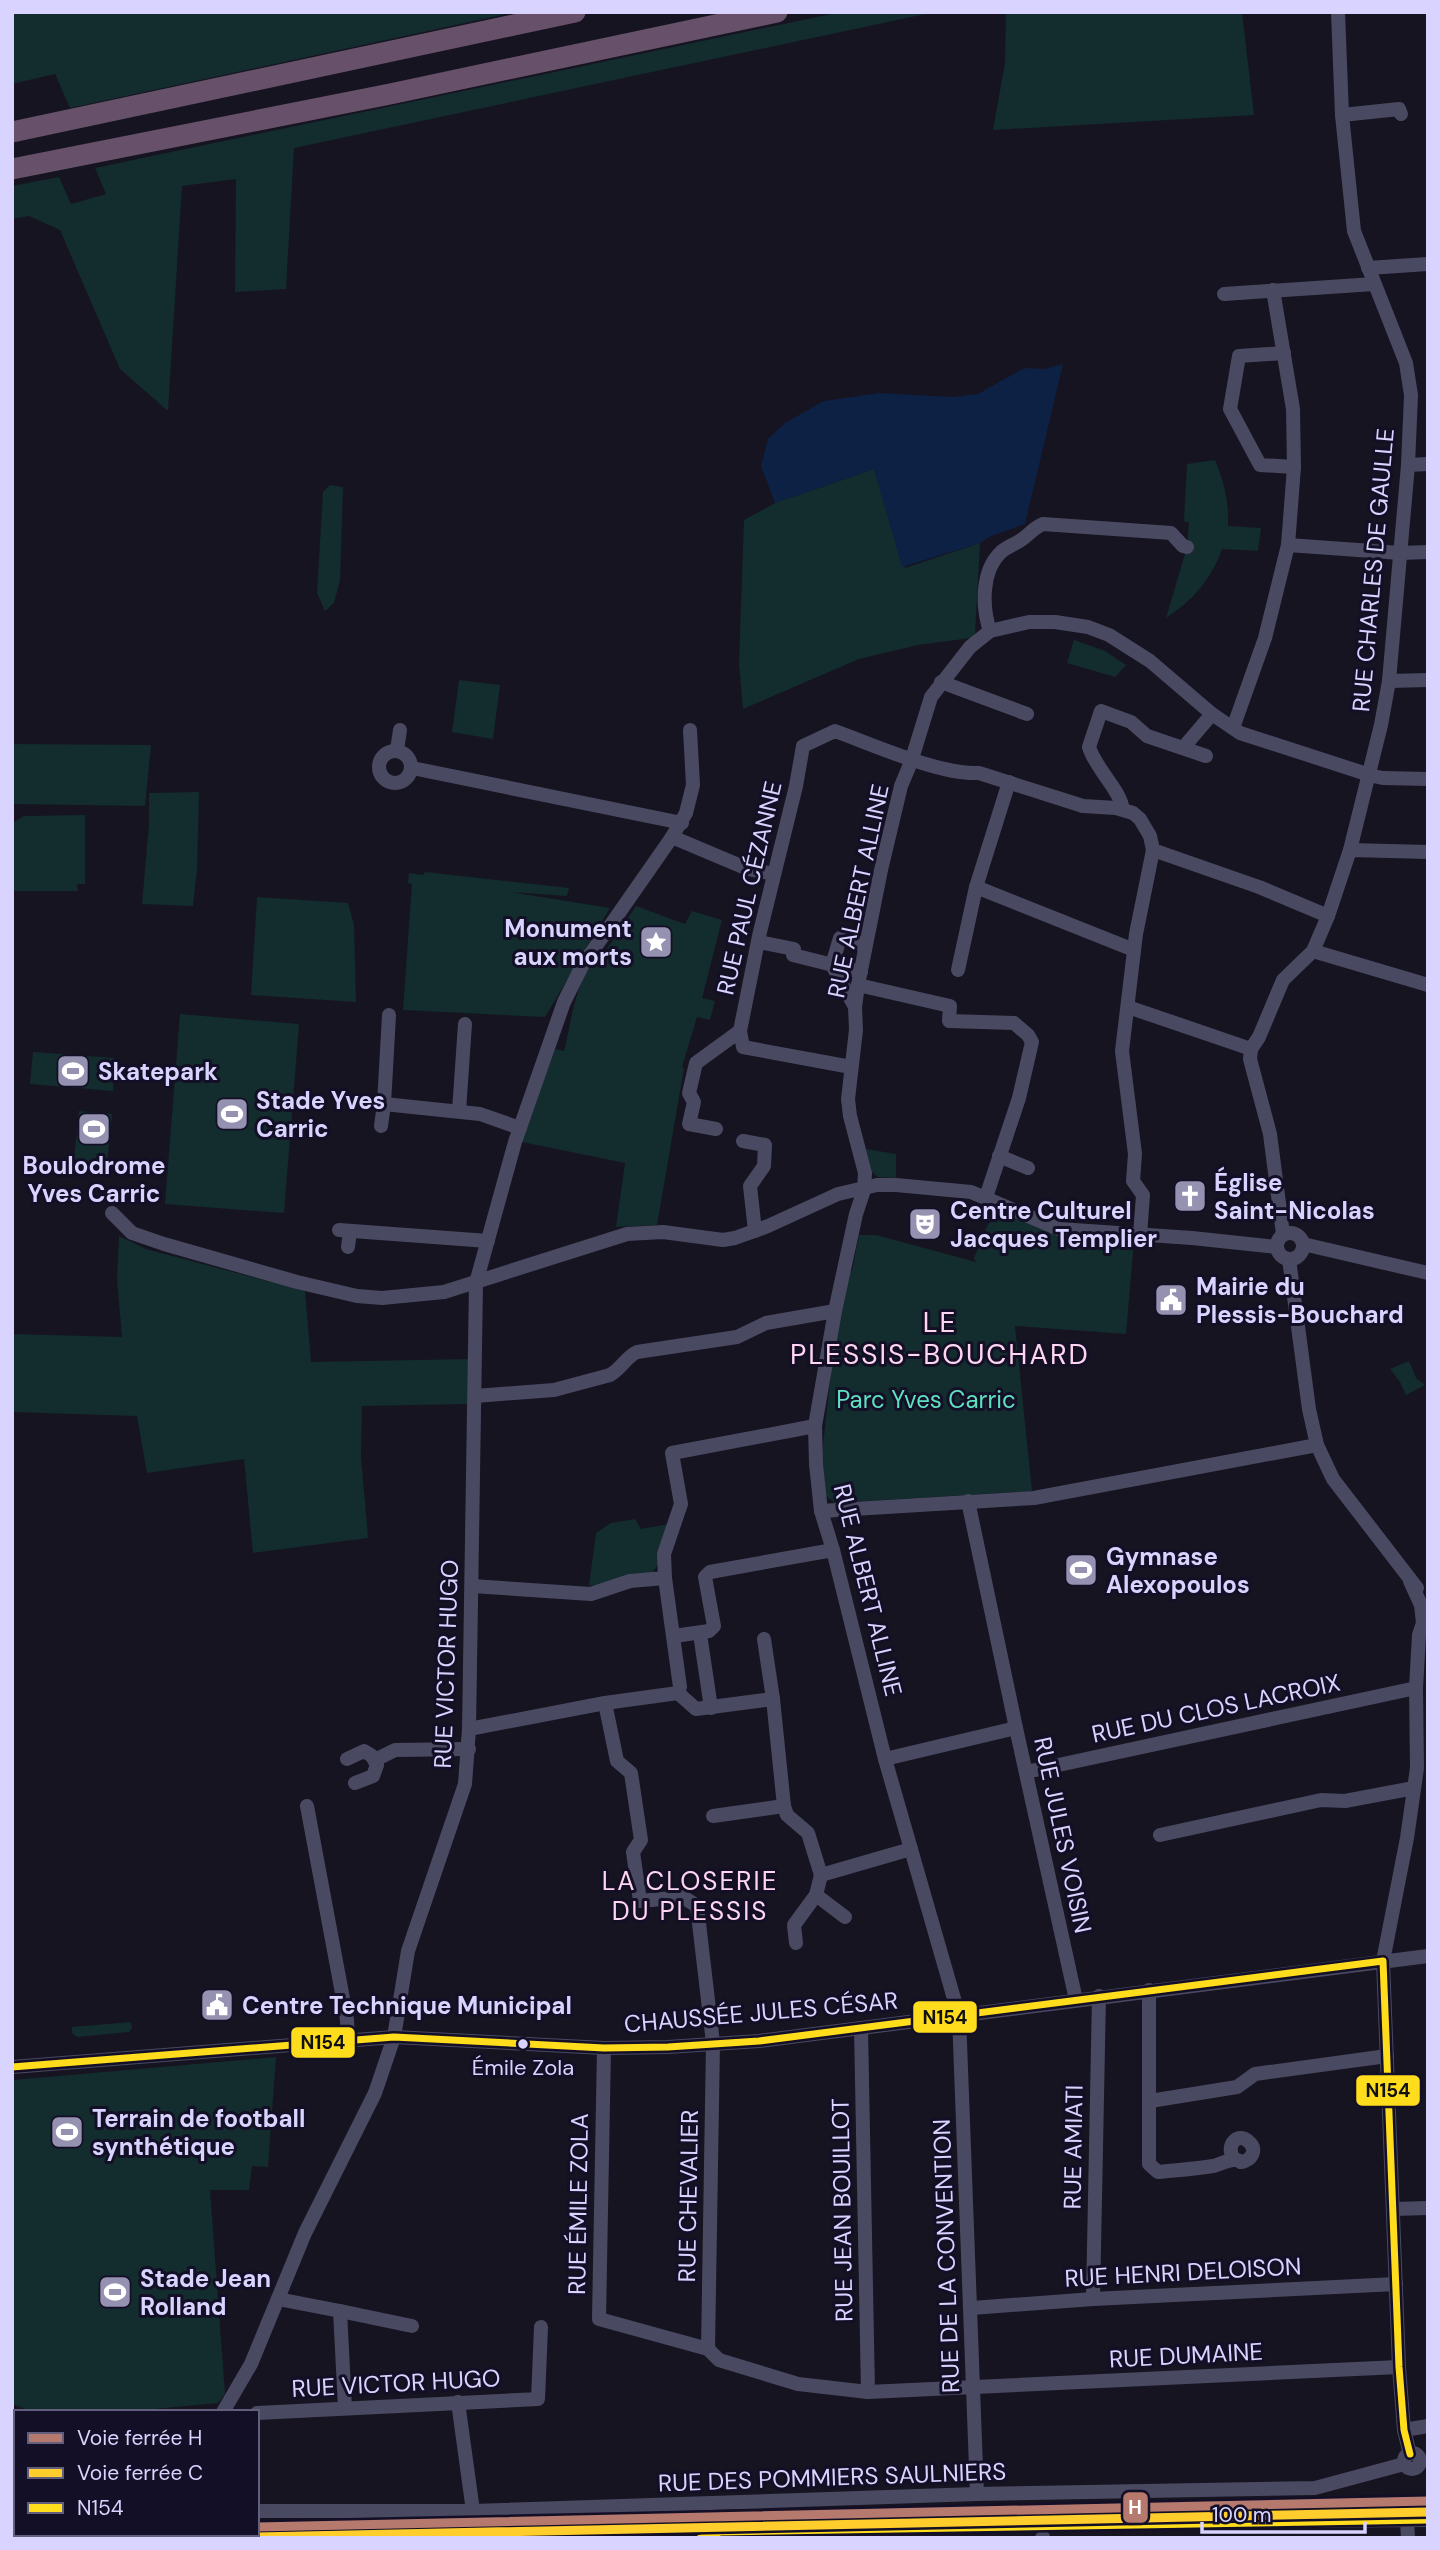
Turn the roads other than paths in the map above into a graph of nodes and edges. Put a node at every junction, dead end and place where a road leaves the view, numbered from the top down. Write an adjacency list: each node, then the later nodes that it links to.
1 (575, 12): 6 (highway)
2 (777, 12): 7 (highway)
3 (1338, 12): 5 (street, RUE CHARLES DE GAULLE)
4 (1399, 107): 5 (street)
5 (1342, 115): 9 (street, RUE CHARLES DE GAULLE)
6 (12, 132)
7 (12, 169)
8 (1428, 264): 9 (street)
9 (1368, 268): 10 (street, RUE CHARLES DE GAULLE)
10 (1374, 284): 11 (street); 15 (street, RUE CHARLES DE GAULLE)
11 (1273, 290): 12 (street); 13 (street)
12 (1224, 294)
13 (1284, 353): 16 (street); 16 (street)
14 (1428, 464): 15 (street)
15 (1408, 465): 20 (street, RUE CHARLES DE GAULLE)
16 (1294, 467): 17 (street)
17 (1288, 545): 20 (street); 27 (street)
18 (1187, 547): 21 (street)
19 (1428, 552): 20 (street)
20 (1400, 554): 23 (street, RUE CHARLES DE GAULLE)
21 (990, 631): 24 (street, RUE ALBERT ALLINE); 26 (street)
22 (1428, 680): 23 (street)
23 (1389, 681): 35 (street, RUE CHARLES DE GAULLE)
24 (941, 682): 25 (street); 33 (street, RUE ALBERT ALLINE)
25 (1027, 714)
26 (1212, 714): 27 (street); 30 (street)
27 (1233, 729): 35 (street)
28 (400, 730): 31 (street)
29 (690, 730): 39 (street, RUE VICTOR HUGO)
30 (1183, 748): 32 (street); 38 (street)
31 (397, 750): 34 (street); 34 (street)
32 (1206, 756)
33 (912, 758): 37 (street); 44 (street, RUE PAUL CÉZANNE); 48 (street, RUE ALBERT ALLINE)
34 (412, 768): 39 (street)
35 (1369, 775): 36 (street); 42 (street, RUE CHARLES DE GAULLE)
36 (1428, 779)
37 (1009, 782): 38 (street); 45 (street)
38 (1122, 809): 41 (street)
39 (682, 823): 40 (street, RUE VICTOR HUGO)
40 (673, 837): 44 (street); 65 (street, RUE VICTOR HUGO)
41 (1153, 850): 46 (street); 49 (street)
42 (1350, 850): 43 (street); 46 (street, RUE CHARLES DE GAULLE)
43 (1428, 852)
44 (774, 873): 47 (street, RUE PAUL CÉZANNE)
45 (976, 887): 49 (street); 52 (street)
46 (1328, 916): 50 (street, RUE CHARLES DE GAULLE)
47 (759, 942): 51 (street); 59 (street, RUE PAUL CÉZANNE)
48 (865, 949): 51 (street); 53 (street, RUE ALBERT ALLINE)
49 (1134, 950): 56 (street)
50 (1313, 951): 54 (street); 60 (street, RUE CHARLES DE GAULLE)
51 (832, 965): 53 (street); 55 (street)
52 (958, 970)
53 (860, 978): 55 (street, RUE ALBERT ALLINE); 68 (street)
54 (1428, 985)
55 (855, 1007): 61 (street, RUE ALBERT ALLINE)
56 (1128, 1007): 60 (street); 74 (street)
57 (389, 1015): 62 (street)
58 (465, 1024): 63 (street)
59 (740, 1031): 61 (street, RUE PAUL CÉZANNE); 66 (street)
60 (1251, 1049): 76 (street)
61 (851, 1067): 70 (street, RUE ALBERT ALLINE)
62 (384, 1104): 63 (street); 64 (street)
63 (458, 1111): 65 (street)
64 (381, 1126)
65 (520, 1128): 75 (street, RUE VICTOR HUGO)
66 (716, 1129)
67 (743, 1141): 73 (street)
68 (999, 1157): 69 (street); 71 (street)
69 (1028, 1168)
70 (864, 1190): 71 (street); 73 (street); 82 (street, RUE ALBERT ALLINE)
71 (986, 1197): 74 (street)
72 (111, 1213): 81 (street)
73 (755, 1231): 81 (street)
74 (1140, 1235): 76 (street)
75 (488, 1241): 78 (street); 81 (street, RUE VICTOR HUGO)
76 (1280, 1241): 77 (street); 79 (street)
77 (1303, 1244): 79 (street); 80 (street)
78 (348, 1247)
79 (1289, 1259): 85 (street)
80 (1428, 1273)
81 (476, 1283): 83 (street, RUE VICTOR HUGO)
82 (835, 1311): 83 (street); 84 (street, RUE ALBERT ALLINE)
83 (475, 1396): 91 (street, RUE VICTOR HUGO)
84 (816, 1426): 87 (street, RUE ALBERT ALLINE); 89 (street)
85 (1317, 1445): 86 (street); 90 (street)
86 (968, 1501): 87 (street); 102 (street)
87 (821, 1511): 88 (street, RUE ALBERT ALLINE)
88 (834, 1550): 94 (street); 106 (street, RUE ALBERT ALLINE)
89 (666, 1578): 91 (street); 95 (street)
90 (1410, 1581): 92 (street); 93 (street)
91 (472, 1586): 103 (street, RUE VICTOR HUGO)
92 (1428, 1601)
93 (1424, 1632): 97 (street)
94 (699, 1634): 95 (street); 101 (street)
95 (674, 1636): 98 (street)
96 (764, 1639): 99 (street)
97 (1416, 1688): 108 (street, RUE DU CLOS LACROIX); 110 (street)
98 (679, 1690): 100 (street); 101 (street)
99 (773, 1699): 101 (street); 112 (street)
100 (605, 1703): 103 (street); 129 (street, RUE CHEVALIER)
101 (711, 1707)
102 (1016, 1728): 106 (street, RUE JULES VOISIN); 108 (street, RUE JULES VOISIN)
103 (469, 1729): 104 (street, RUE VICTOR HUGO)
104 (468, 1749): 107 (street); 127 (street, RUE VICTOR HUGO)
105 (347, 1759): 107 (street)
106 (885, 1759): 115 (street, RUE ALBERT ALLINE)
107 (375, 1760): 109 (street)
108 (1026, 1772): 124 (street, RUE JULES VOISIN)
109 (355, 1783)
110 (1414, 1788): 114 (street); 121 (street)
111 (307, 1806): 128 (street)
112 (784, 1806): 113 (street); 116 (street)
113 (713, 1816)
114 (1160, 1835)
115 (911, 1849): 116 (street); 125 (street, RUE ALBERT ALLINE)
116 (821, 1875): 117 (street)
117 (816, 1895): 118 (street); 119 (street)
118 (845, 1917)
119 (796, 1943)
120 (1428, 1956): 121 (street, CHAUSSÉE JULES CÉSAR)
121 (1382, 1961): 122 (street, CHAUSSÉE JULES CÉSAR); 131 (street)
122 (1149, 1990): 123 (street, CHAUSSÉE JULES CÉSAR); 133 (street)
123 (1099, 1996): 124 (street, CHAUSSÉE JULES CÉSAR); 139 (street, RUE AMIATI)
124 (1076, 2000): 125 (street, CHAUSSÉE JULES CÉSAR)
125 (959, 2016): 126 (street, CHAUSSÉE JULES CÉSAR); 140 (street, RUE DE LA CONVENTION)
126 (861, 2028): 129 (street, CHAUSSÉE JULES CÉSAR); 148 (street, RUE JEAN BOUILLOT)
127 (394, 2037): 128 (street, CHAUSSÉE JULES CÉSAR); 130 (street, CHAUSSÉE JULES CÉSAR); 138 (street, RUE VICTOR HUGO)
128 (348, 2040): 132 (street, CHAUSSÉE JULES CÉSAR)
129 (713, 2043): 130 (street, CHAUSSÉE JULES CÉSAR); 145 (street, RUE CHEVALIER)
130 (604, 2048): 142 (street, RUE ÉMILE ZOLA)
131 (1387, 2056): 133 (street); 136 (street)
132 (12, 2067)
133 (1150, 2101): 134 (street)
134 (1234, 2160)
135 (1428, 2208): 136 (street)
136 (1394, 2209): 137 (street)
137 (1396, 2284): 139 (street, RUE HENRI DELOISON); 146 (street)
138 (278, 2299): 141 (street); 151 (street, RUE VICTOR HUGO)
139 (1093, 2299): 140 (street, RUE HENRI DELOISON)
140 (972, 2308): 147 (street, RUE DE LA CONVENTION)
141 (340, 2311): 143 (street); 150 (street)
142 (599, 2319): 145 (street, RUE DUMAINE)
143 (412, 2326)
144 (541, 2327): 149 (street, RUE VICTOR HUGO)
145 (708, 2348): 148 (street, RUE DUMAINE)
146 (1399, 2367): 147 (street, RUE DUMAINE); 154 (street)
147 (974, 2388): 148 (street, RUE DUMAINE); 156 (street, RUE DE LA CONVENTION)
148 (868, 2392)
149 (458, 2402): 150 (street, RUE VICTOR HUGO); 158 (street)
150 (345, 2408): 152 (street, RUE VICTOR HUGO)
151 (224, 2410)
152 (259, 2413)
153 (1428, 2426): 154 (street)
154 (1404, 2430): 155 (street)
155 (1415, 2463): 156 (street, RUE DES POMMIERS SAULNIERS)
156 (977, 2494): 158 (street, RUE DES POMMIERS SAULNIERS)
157 (259, 2511): 158 (street, RUE DES POMMIERS SAULNIERS)
158 (474, 2511)
159 (1407, 2520): 160 (street); 161 (street); 162 (street)
160 (1428, 2520)
161 (1274, 2521)
162 (1408, 2538)

